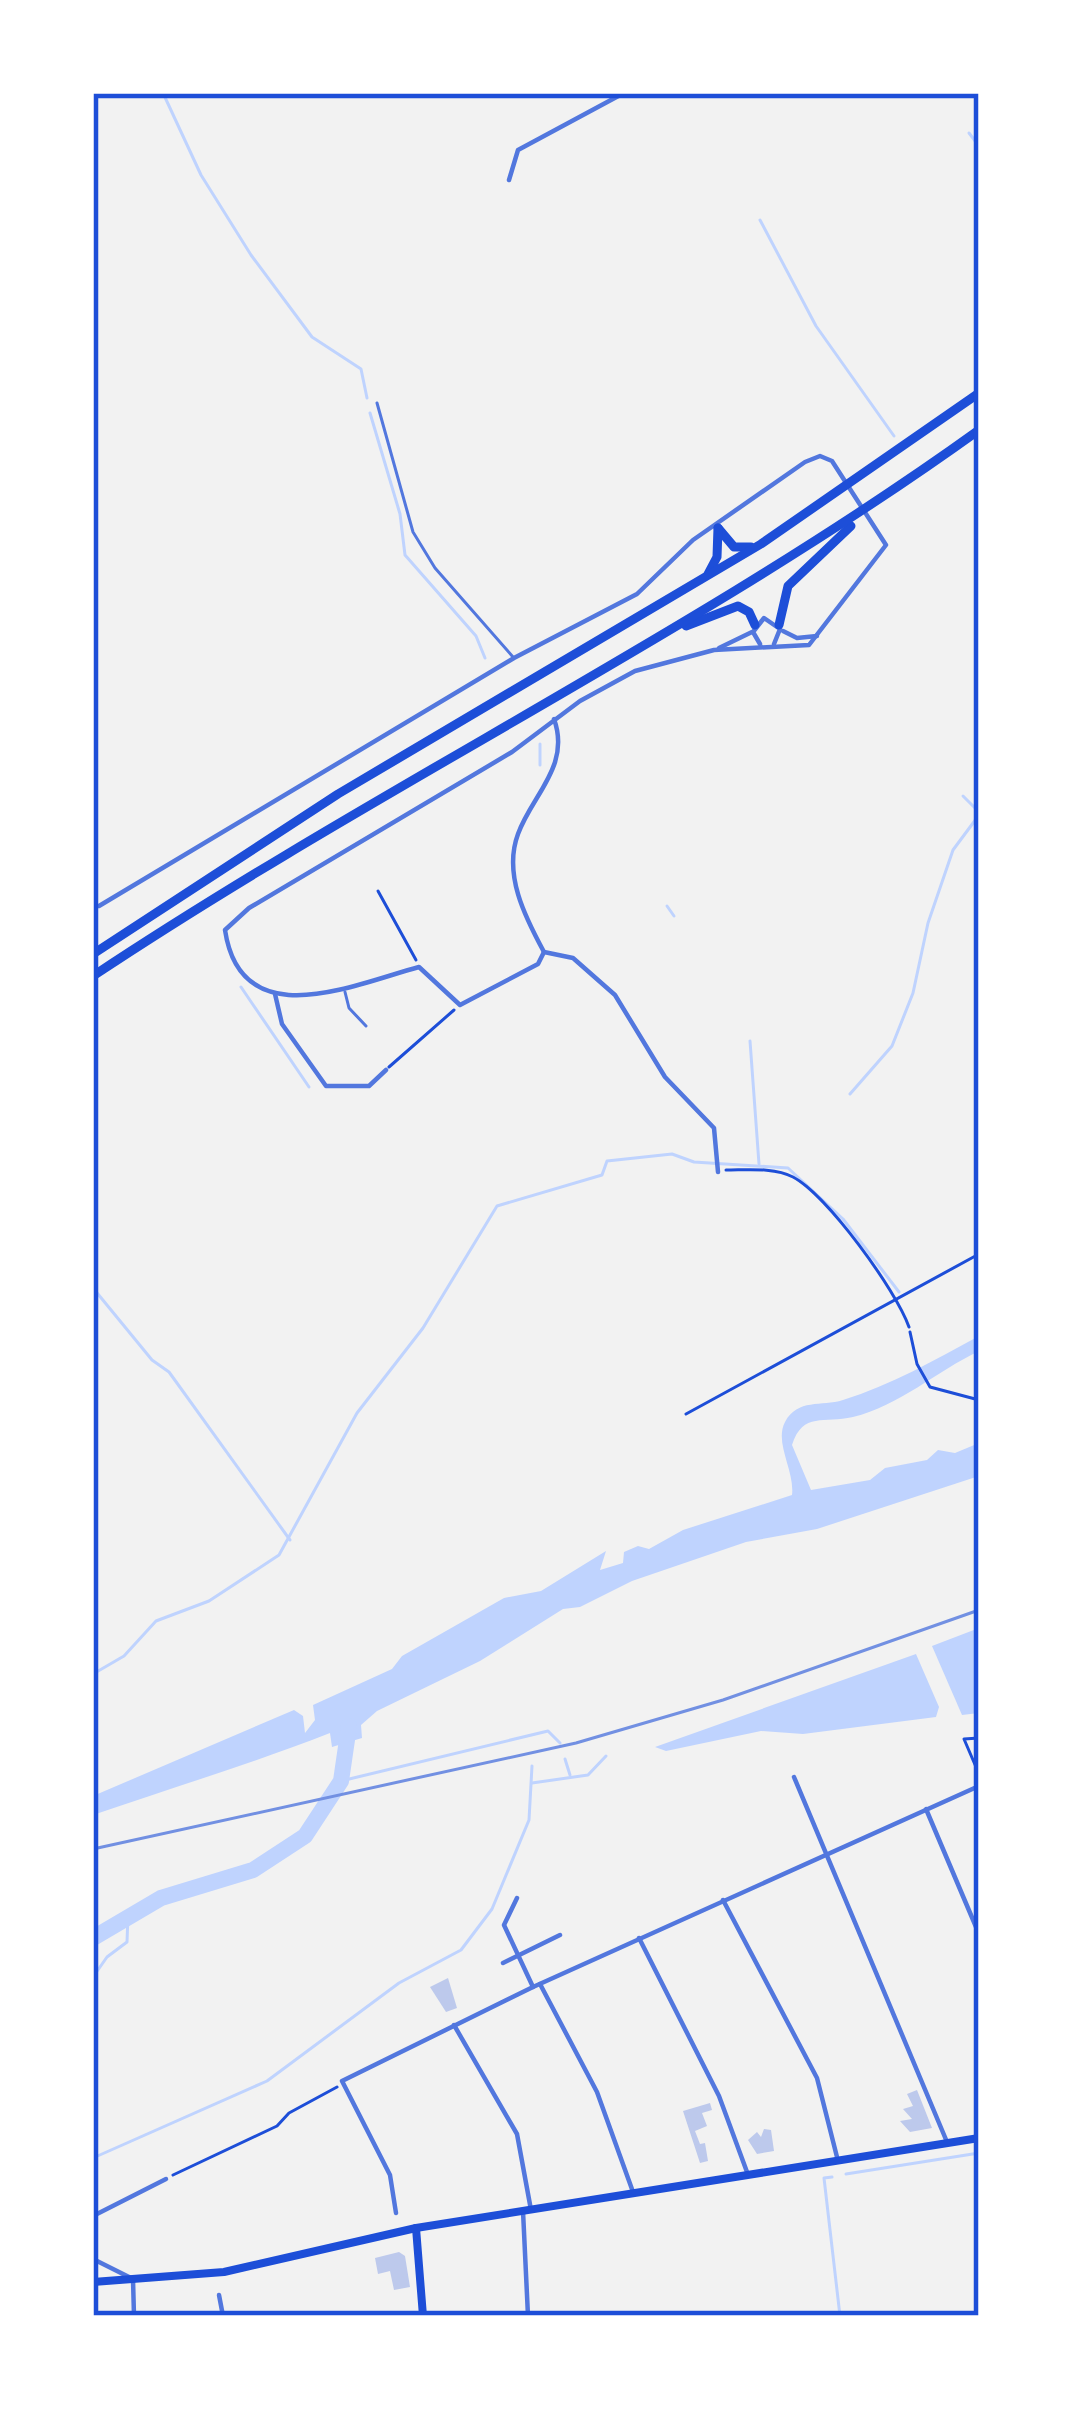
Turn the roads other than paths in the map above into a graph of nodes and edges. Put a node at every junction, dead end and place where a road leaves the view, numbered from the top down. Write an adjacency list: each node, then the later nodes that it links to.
1 (624, 93): 2 (street)
2 (509, 180)
3 (979, 394): 8 (highway)
4 (377, 404): 16 (lane)
5 (979, 430): 6 (highway)
6 (883, 499): 10 (highway); 12 (highway)
7 (718, 528): 8 (highway); 9 (highway); 13 (street); 16 (street)
8 (760, 544): 9 (highway)
9 (695, 586): 19 (highway)
10 (780, 627): 11 (street); 13 (street); 14 (street)
11 (754, 629): 12 (highway); 14 (street); 15 (street)
12 (663, 634): 21 (highway)
13 (818, 636): 14 (street)
14 (765, 646): 15 (street)
15 (714, 650): 17 (street)
16 (514, 658): 18 (street)
17 (554, 719): 20 (street); 23 (street)
18 (99, 907)
19 (93, 952)
20 (544, 952): 22 (street); 26 (street)
21 (93, 976)
22 (344, 990): 23 (street); 24 (lane)
23 (275, 994): 25 (street)
24 (366, 1026)
25 (386, 1070)
26 (719, 1166)
27 (794, 1777): 30 (street)
28 (979, 1786): 29 (street)
29 (926, 1810): 30 (street); 33 (street)
30 (826, 1852): 32 (street); 41 (street)
31 (517, 1898): 36 (street)
32 (723, 1900): 35 (street); 42 (street)
33 (979, 1934)
34 (560, 1935): 36 (street)
35 (639, 1938): 38 (street); 43 (street)
36 (518, 1956): 37 (street); 38 (street)
37 (503, 1963)
38 (536, 1985): 39 (street); 45 (street)
39 (454, 2025): 46 (street); 47 (street)
40 (979, 2138): 41 (main road)
41 (948, 2145): 42 (main road)
42 (838, 2161): 43 (main road)
43 (748, 2176): 45 (main road)
44 (166, 2179): 48 (street)
45 (633, 2195): 46 (main road)
46 (527, 2211): 49 (main road); 57 (street)
47 (396, 2213)
48 (93, 2216)
49 (416, 2228): 51 (main road); 56 (main road)
50 (93, 2259): 51 (street)
51 (133, 2279): 52 (main road); 54 (street)
52 (93, 2282)
53 (219, 2295): 55 (street)
54 (134, 2316)
55 (223, 2316)
56 (423, 2316)
57 (529, 2316)

